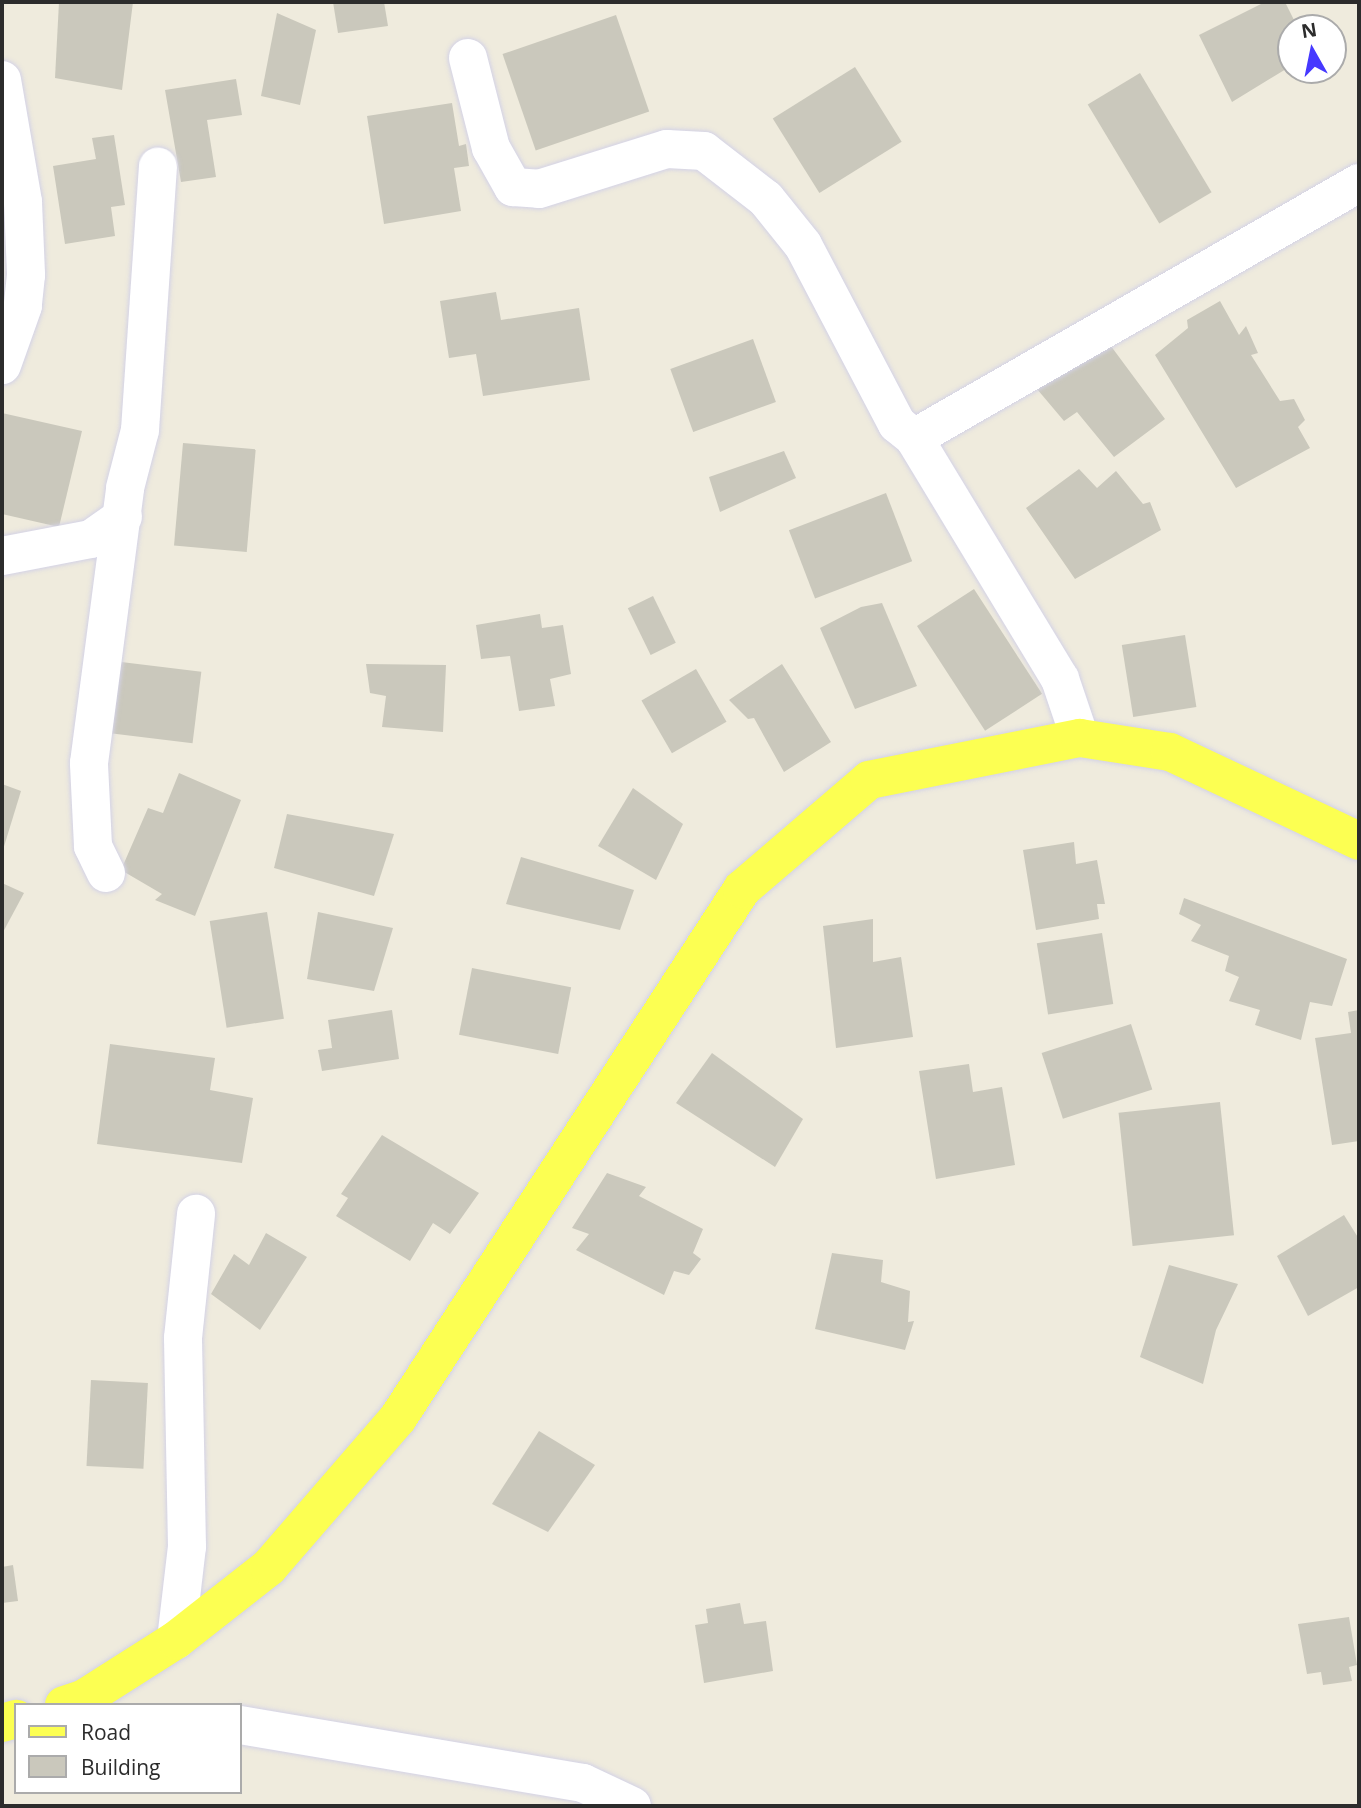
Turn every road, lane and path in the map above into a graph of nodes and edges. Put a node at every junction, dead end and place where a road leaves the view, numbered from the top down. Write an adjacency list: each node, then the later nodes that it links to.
1 (468, 58): 6 (street)
2 (2, 80): 5 (street)
3 (158, 167): 7 (street)
4 (1359, 183): 6 (street)
5 (2, 365)
6 (914, 438): 9 (street)
7 (123, 517): 8 (street); 11 (street)
8 (2, 555)
9 (1080, 738): 10 (main road); 13 (main road)
10 (1359, 841)
11 (106, 873)
12 (196, 1214): 13 (street)
13 (176, 1640): 14 (main road)
14 (88, 1703)
15 (242, 1725): 16 (street)
16 (632, 1806)

